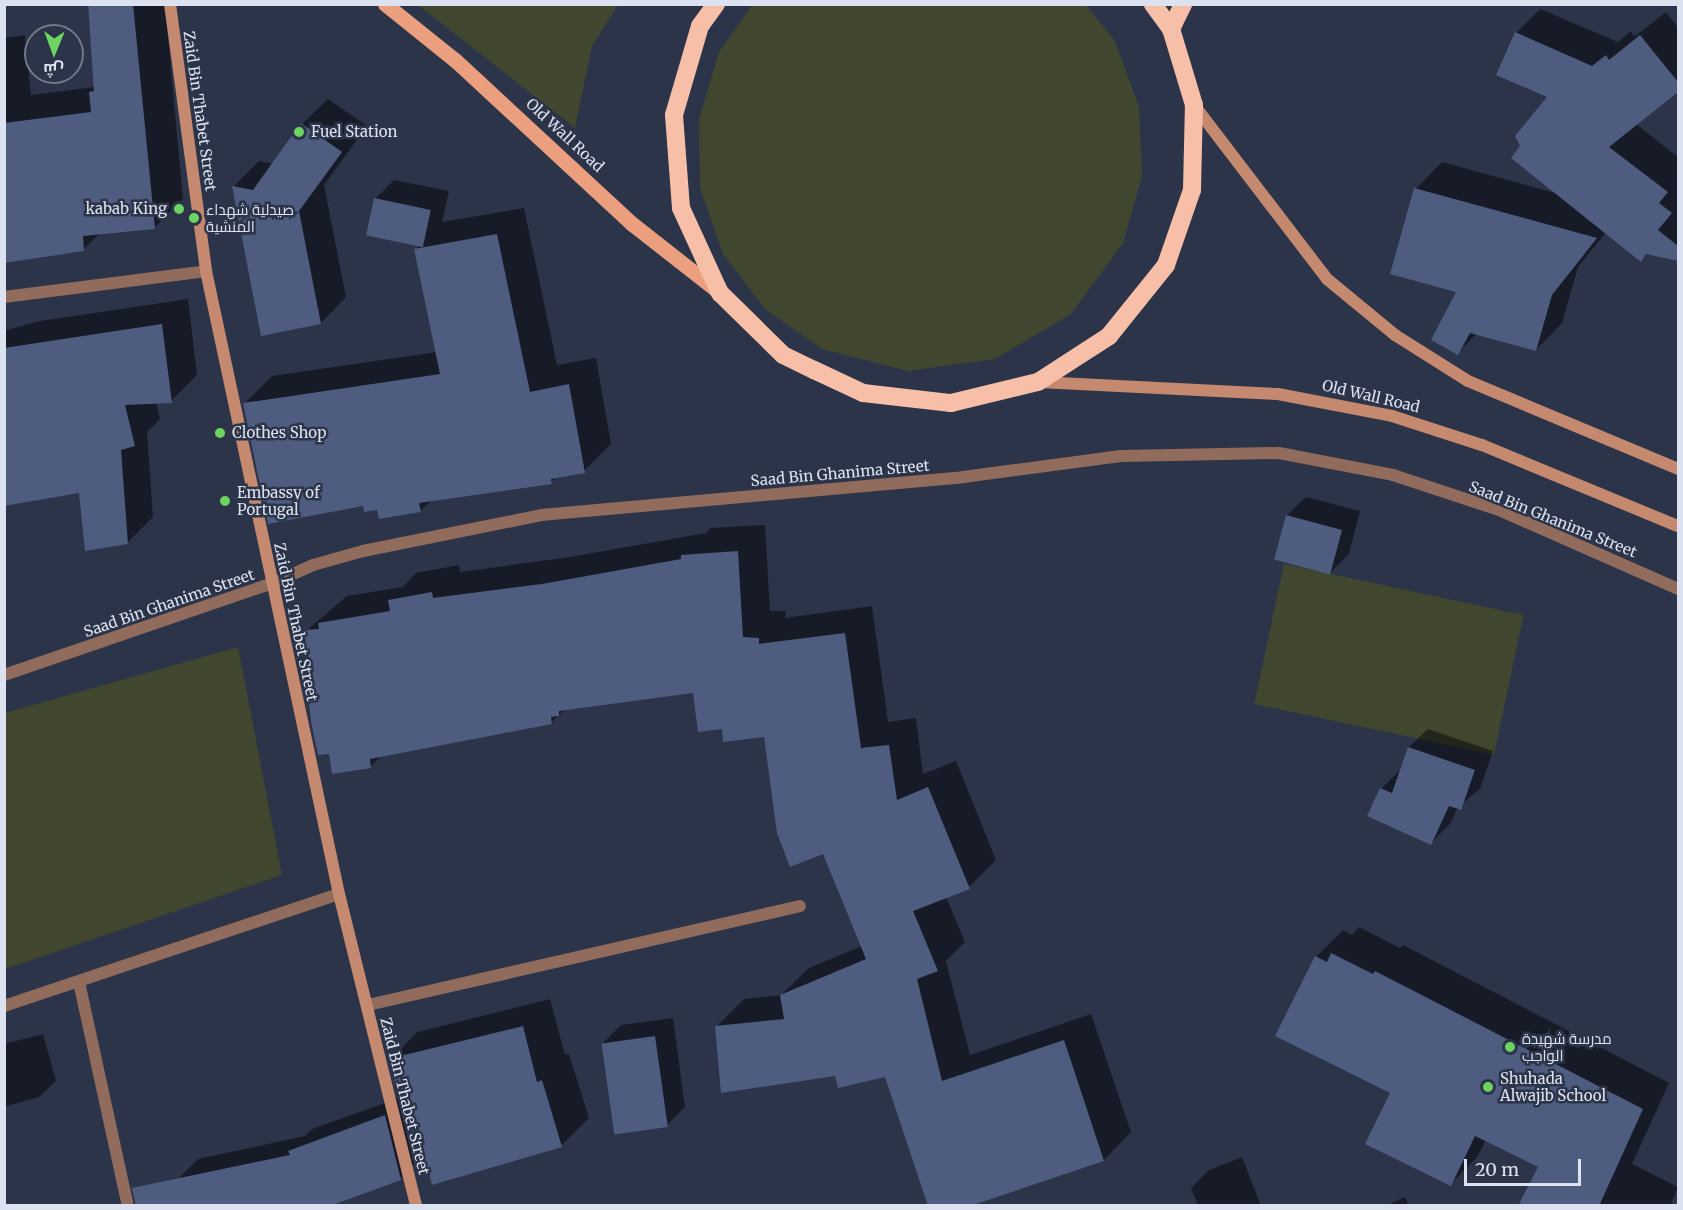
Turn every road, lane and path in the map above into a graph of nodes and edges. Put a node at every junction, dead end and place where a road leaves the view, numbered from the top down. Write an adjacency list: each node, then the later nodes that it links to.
1 (170, 4): 8 (main road, Zaid Bin Thabet Street)
2 (385, 4): 9 (main road, Old Wall Road)
3 (716, 4): 9 (highway)
4 (1153, 4): 6 (highway)
5 (1183, 4): 6 (highway)
6 (1171, 29): 7 (highway)
7 (1194, 105): 11 (highway); 12 (main road)
8 (206, 270): 10 (street); 14 (main road, Zaid Bin Thabet Street)
9 (720, 293): 11 (highway)
10 (4, 297)
11 (1038, 382): 13 (main road, Old Wall Road)
12 (1678, 469)
13 (1678, 526)
14 (273, 583): 15 (street, Saad Bin Ghanima Street); 16 (street, Saad Bin Ghanima Street); 17 (main road, Zaid Bin Thabet Street)
15 (1678, 589)
16 (4, 675)
17 (339, 894): 19 (street); 20 (main road, Zaid Bin Thabet Street)
18 (800, 906): 20 (street)
19 (79, 982): 21 (street); 22 (street)
20 (368, 1005): 23 (main road, Zaid Bin Thabet Street)
21 (4, 1006)
22 (128, 1206)
23 (416, 1206)

